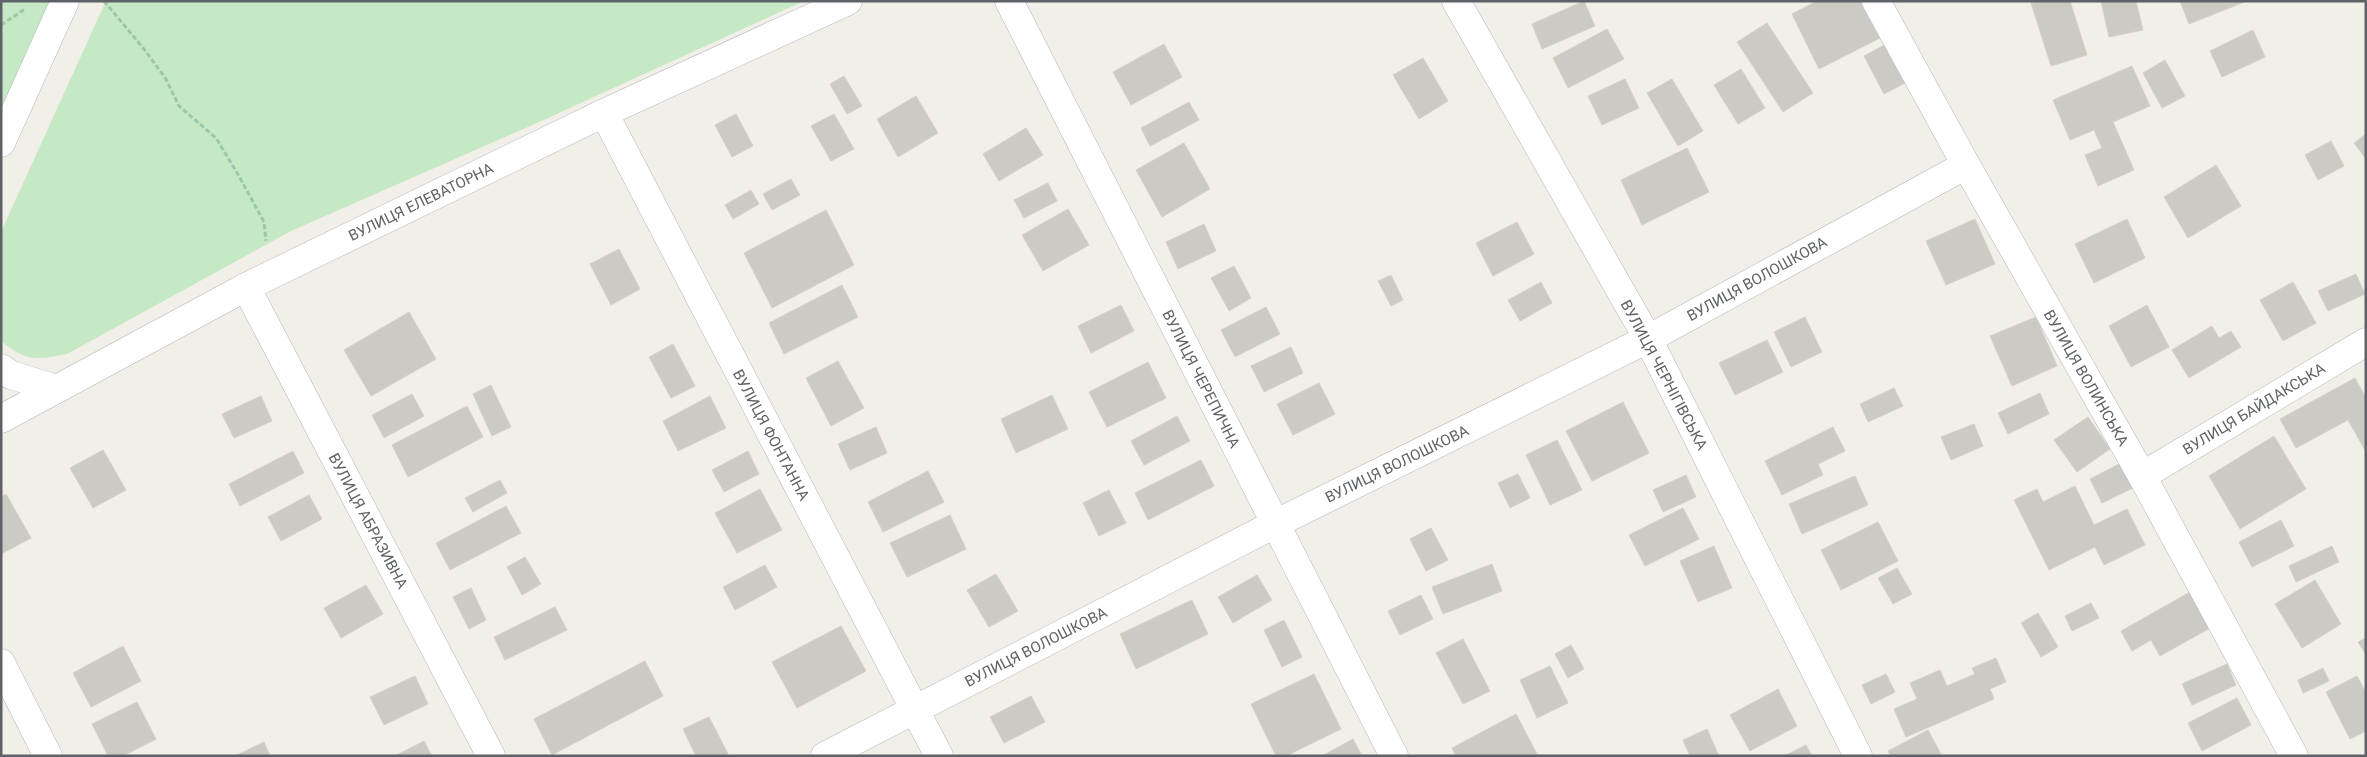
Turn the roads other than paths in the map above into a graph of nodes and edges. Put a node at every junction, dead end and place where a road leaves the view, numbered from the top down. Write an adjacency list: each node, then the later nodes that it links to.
1 (65, 1): 7 (street)
2 (848, 1): 6 (street, ВУЛИЦЯ ЕЛЕВАТОРНА)
3 (1009, 1): 16 (street, ВУЛИЦЯ ЧЕРЕПИЧНА)
4 (1456, 1): 10 (street, ВУЛИЦЯ ЧЕРНІГІВСЬКА)
5 (1876, 1): 8 (street, ВУЛИЦЯ ВОЛИНСЬКА)
6 (604, 114): 9 (street, ВУЛИЦЯ ЕЛЕВАТОРНА); 18 (street, ВУЛИЦЯ ФОНТАННА)
7 (1, 143)
8 (1966, 166): 10 (street, ВУЛИЦЯ ВОЛОШКОВА); 15 (street, ВУЛИЦЯ ВОЛИНСЬКА)
9 (257, 282): 13 (street, ВУЛИЦЯ ЕЛЕВАТОРНА); 20 (street, ВУЛИЦЯ АБРАЗИВНА)
10 (1648, 339): 16 (street, ВУЛИЦЯ ВОЛОШКОВА); 24 (street, ВУЛИЦЯ ЧЕРНІГІВСЬКА)
11 (2366, 342): 15 (street, ВУЛИЦЯ БАЙДАКСЬКА)
12 (1, 368): 13 (street)
13 (57, 389): 14 (street, ВУЛИЦЯ ЕЛЕВАТОРНА)
14 (1, 419)
15 (2142, 476): 25 (street, ВУЛИЦЯ ВОЛИНСЬКА)
16 (1275, 524): 18 (street, ВУЛИЦЯ ВОЛОШКОВА); 23 (street, ВУЛИЦЯ ЧЕРЕПИЧНА)
17 (1, 663): 19 (street)
18 (914, 709): 21 (street, ВУЛИЦЯ ВОЛОШКОВА); 22 (street, ВУЛИЦЯ ФОНТАННА)
19 (48, 756)
20 (490, 756)
21 (825, 756)
22 (939, 756)
23 (1394, 756)
24 (1858, 756)
25 (2294, 756)

